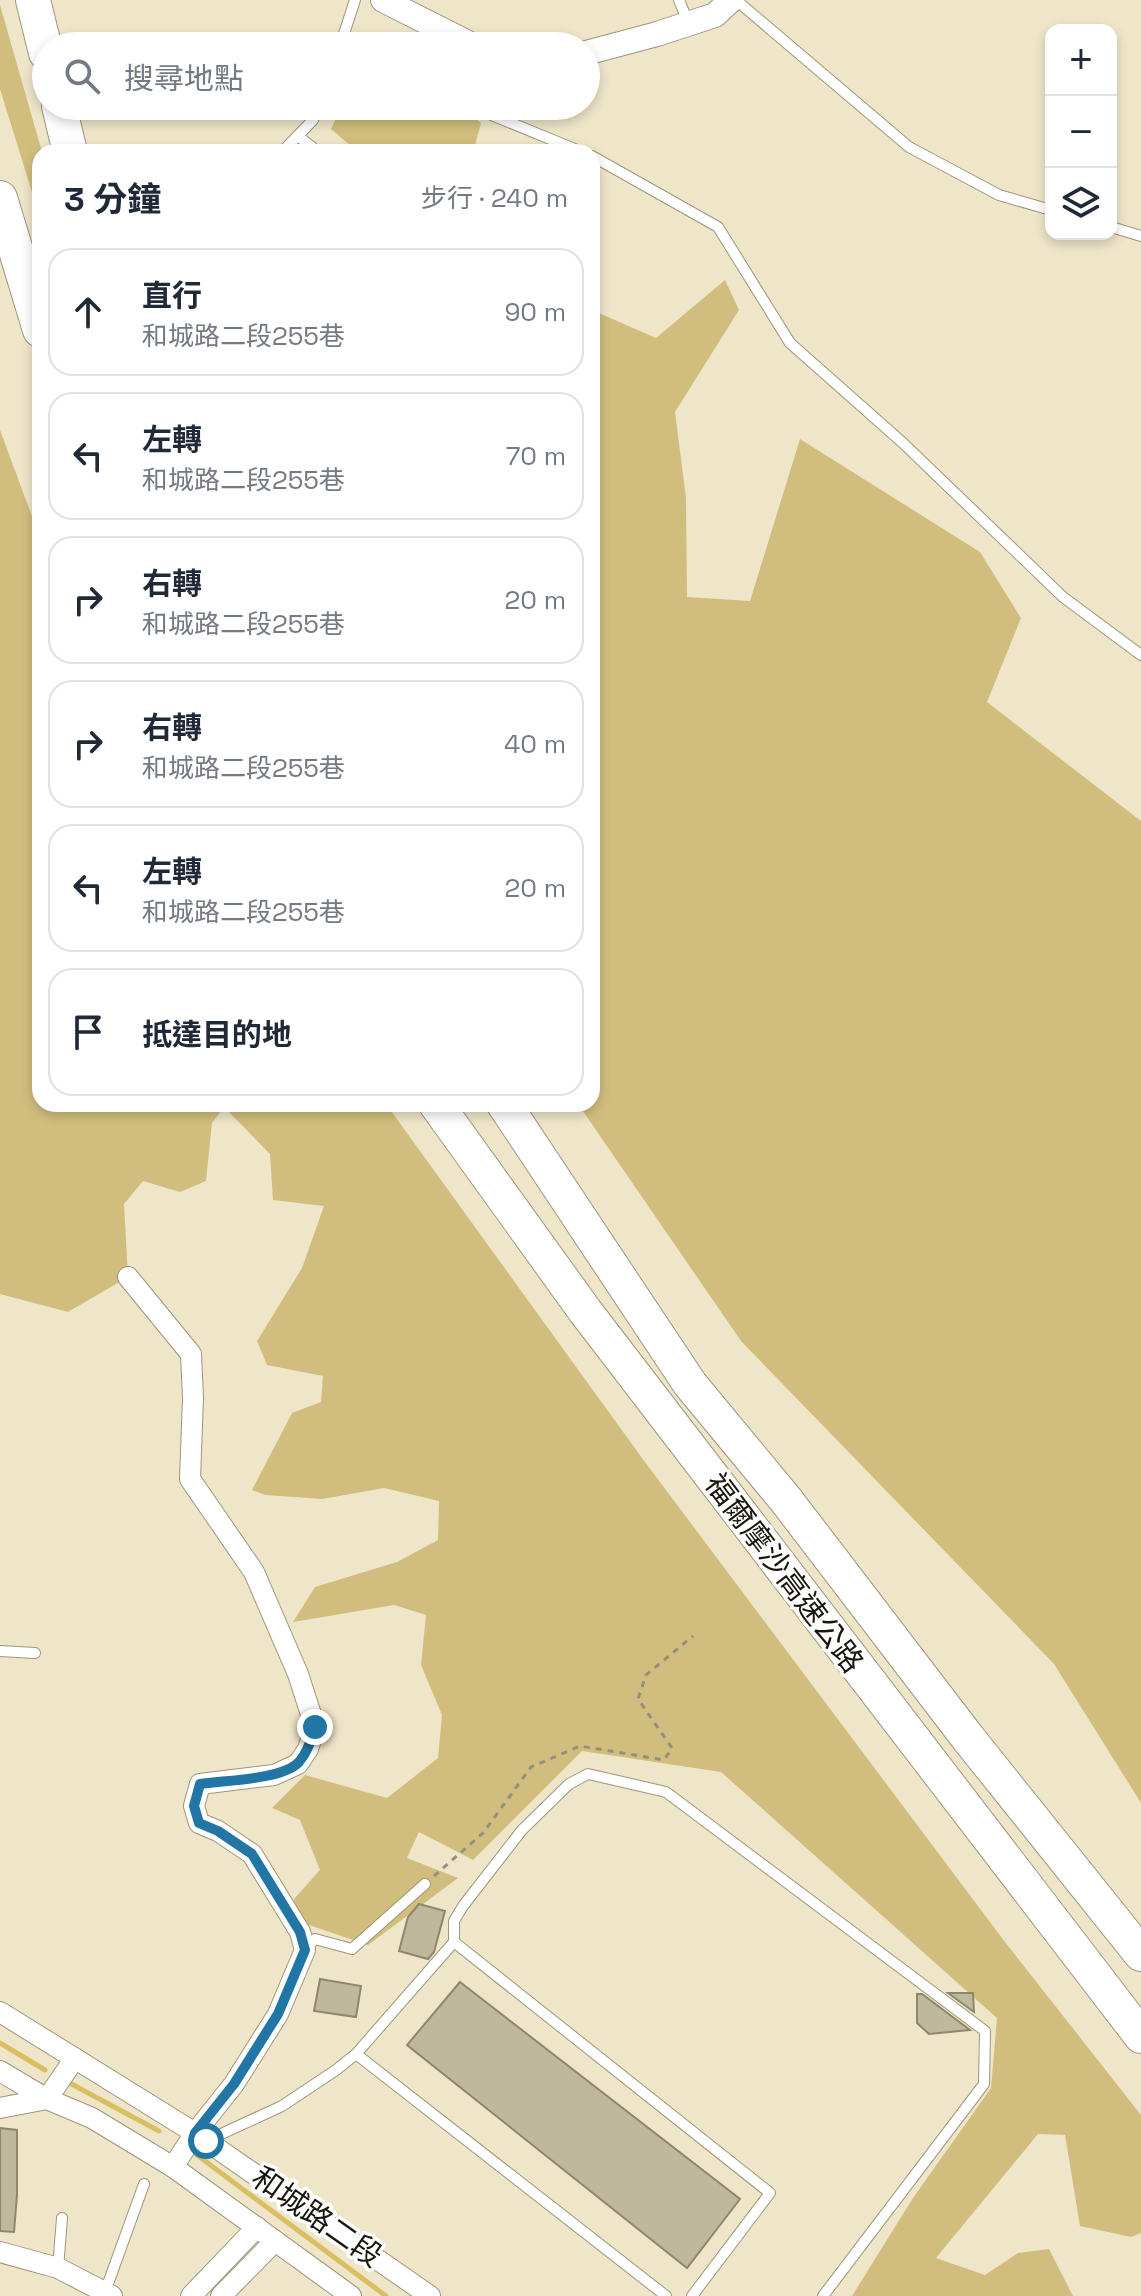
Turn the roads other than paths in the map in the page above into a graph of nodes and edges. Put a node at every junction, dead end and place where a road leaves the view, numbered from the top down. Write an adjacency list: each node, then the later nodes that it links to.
1 (33, 0): 8 (highway)
2 (51, 0): 9 (highway)
3 (355, 0): 10 (lane)
4 (383, 0): 11 (street)
5 (679, 0): 7 (lane)
6 (734, 0): 7 (street); 25 (lane)
7 (689, 24): 12 (street)
8 (41, 32)
9 (56, 32)
10 (345, 32)
11 (446, 32)
12 (600, 49)
13 (63, 120): 18 (highway)
14 (69, 120): 19 (highway)
15 (313, 120): 17 (lane)
16 (504, 120): 22 (lane)
17 (298, 136): 20 (lane); 21 (lane)
18 (71, 144)
19 (72, 144)
20 (290, 144)
21 (308, 144)
22 (562, 144)
23 (600, 161): 31 (lane)
24 (0, 198): 29 (highway)
25 (1045, 208)
26 (1117, 229): 27 (lane)
27 (1141, 236)
28 (0, 248): 30 (highway)
29 (32, 303)
30 (32, 313)
31 (1141, 655)
32 (442, 1112): 42 (highway, 福爾摩沙高速公路)
33 (509, 1112): 40 (highway, 福爾摩沙高速公路)
34 (128, 1277): 39 (street)
35 (0, 1651): 36 (lane)
36 (35, 1653)
37 (425, 1884): 39 (lane)
38 (454, 1942): 43 (lane); 62 (lane); 63 (lane)
39 (305, 1950): 48 (street)
40 (1141, 1954)
41 (0, 2012): 44 (street, 和城路二段)
42 (1141, 2036)
43 (356, 2054): 48 (lane); 61 (lane)
44 (75, 2058): 46 (street); 48 (street, 和城路二段)
45 (0, 2071): 46 (street, 和城路二段)
46 (47, 2099): 47 (street); 49 (street, 和城路二段)
47 (0, 2108)
48 (201, 2137): 49 (street); 60 (street, 和城路二段)
49 (173, 2167): 52 (street, 和城路二段)
50 (144, 2184): 56 (lane)
51 (62, 2218): 55 (lane)
52 (257, 2227): 53 (street, 和城路二段); 58 (street)
53 (275, 2241): 57 (street, 和城路二段); 59 (street)
54 (0, 2252): 55 (street)
55 (58, 2268): 56 (street)
56 (102, 2293)
57 (345, 2294)
58 (191, 2296)
59 (221, 2296)
60 (430, 2296)
61 (666, 2296)
62 (692, 2296)
63 (823, 2296)

